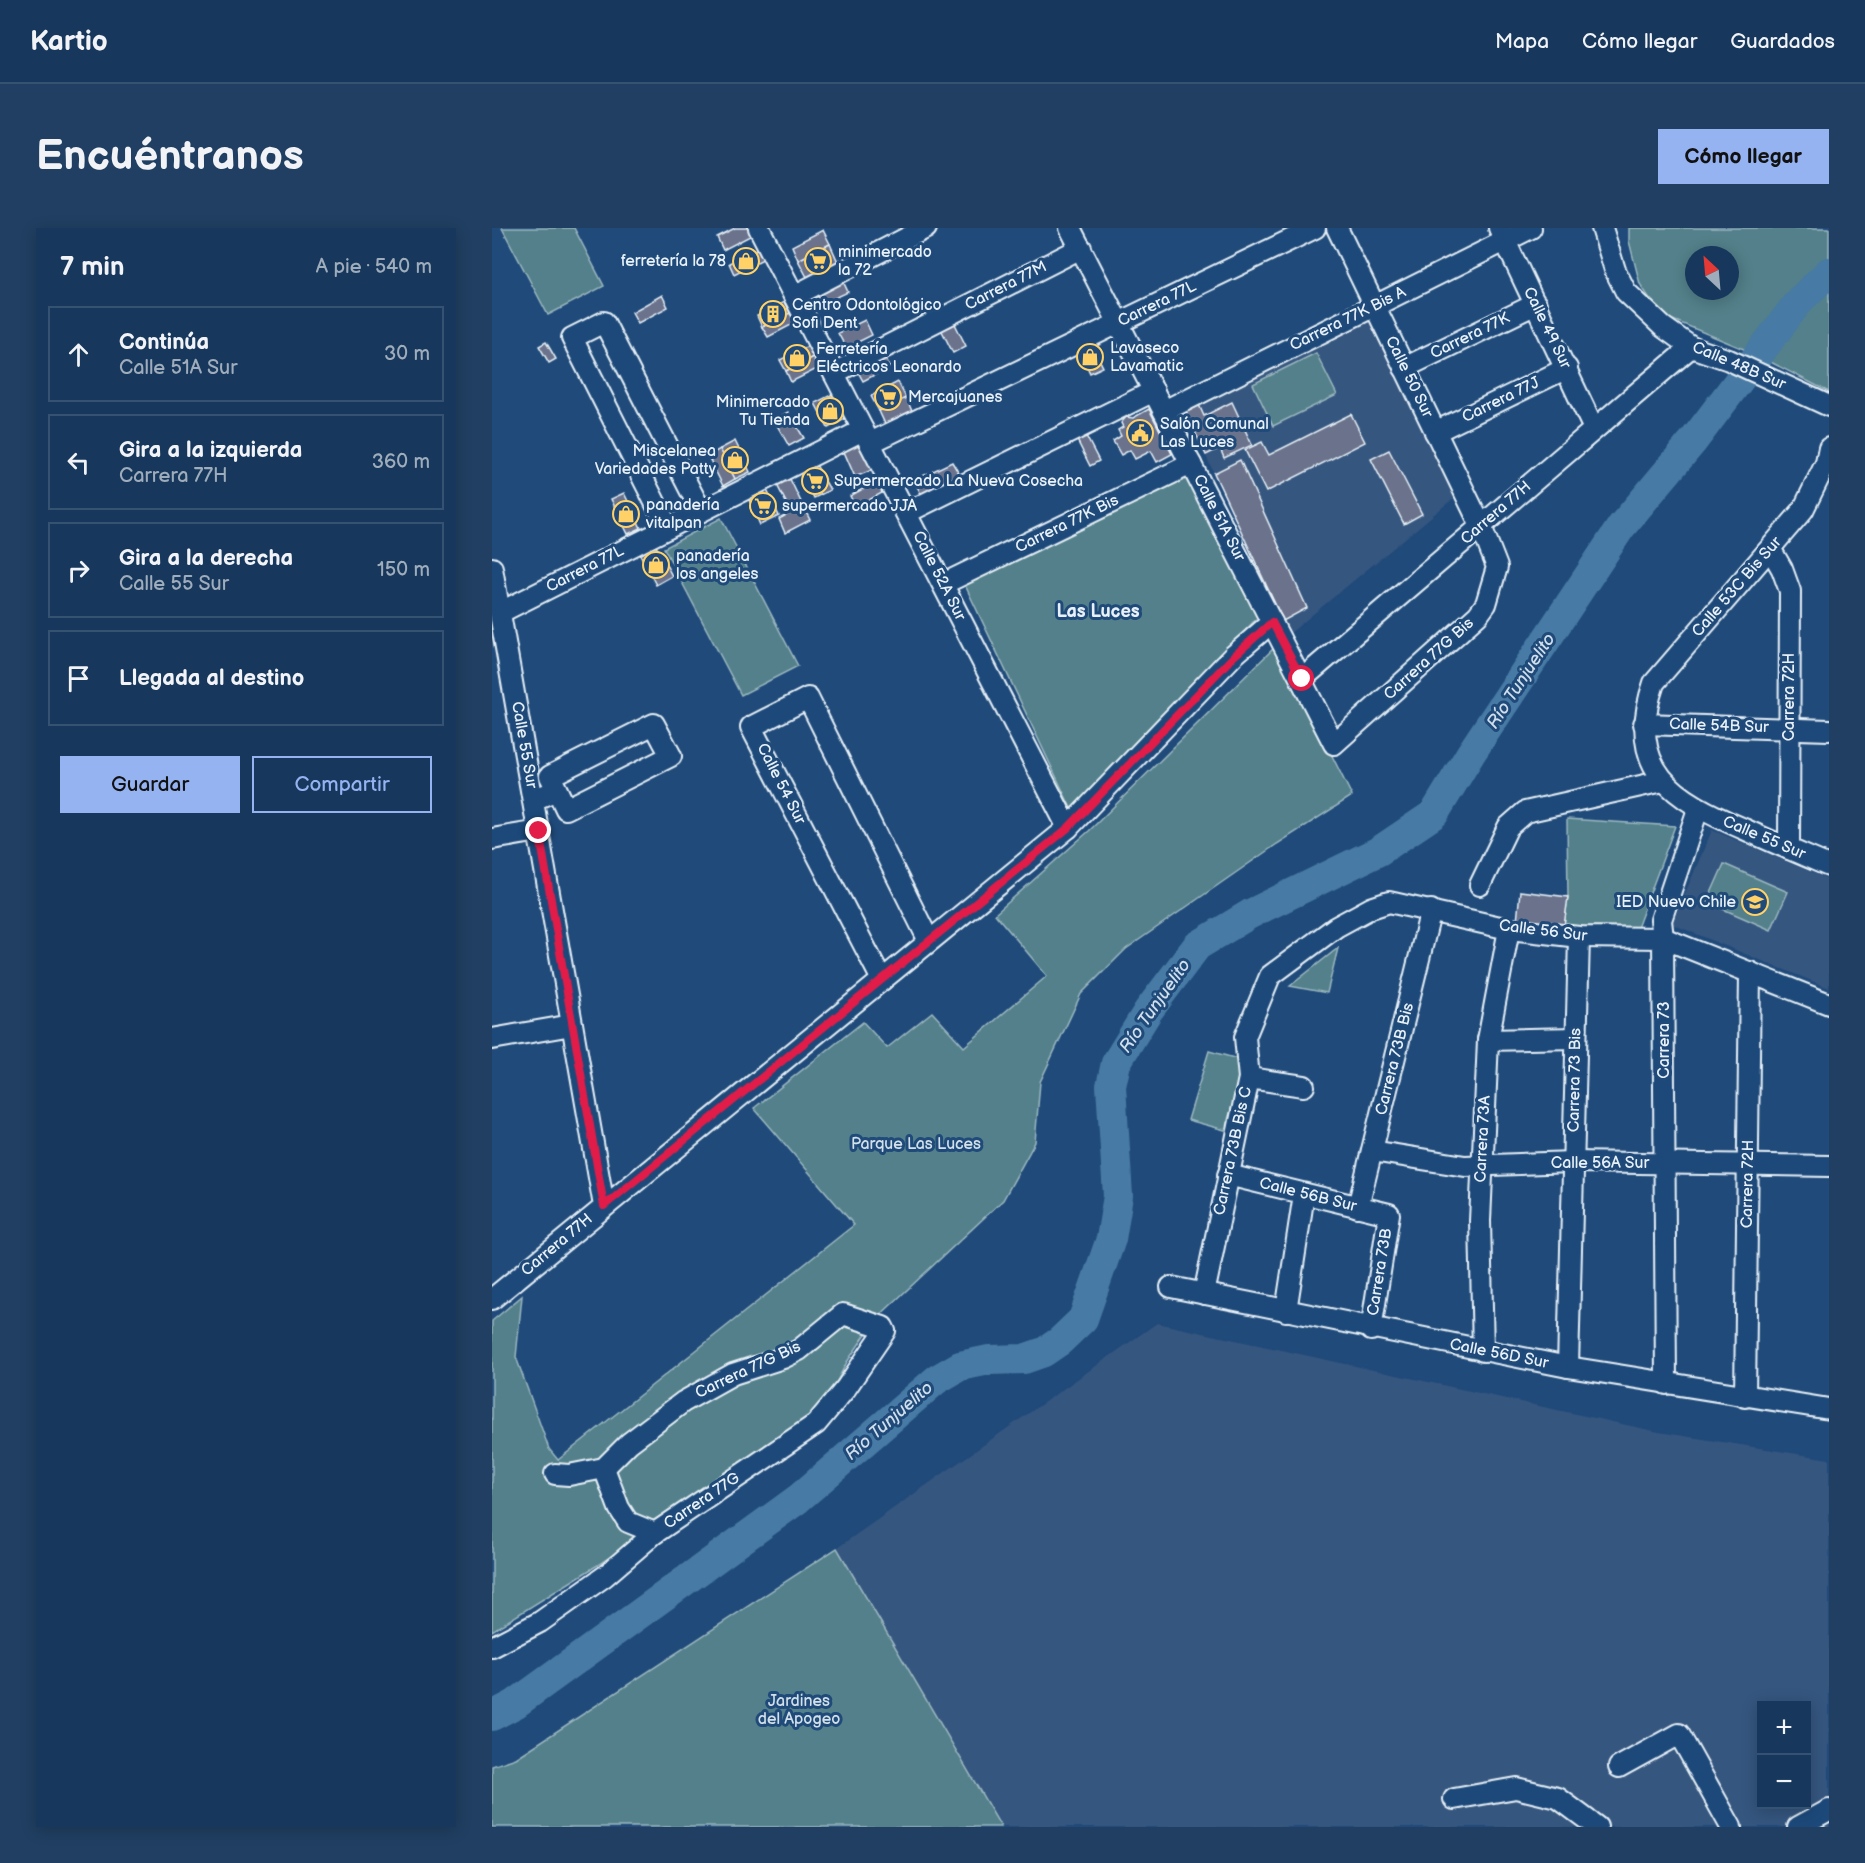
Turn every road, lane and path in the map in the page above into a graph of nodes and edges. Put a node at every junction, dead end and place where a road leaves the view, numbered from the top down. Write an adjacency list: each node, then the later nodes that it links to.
1 (759, 228): 10 (street, Calle 52A Sur)
2 (926, 228): 10 (street)
3 (1070, 228): 9 (street, Calle 51A Sur)
4 (1315, 228): 13 (street, Carrera 77L)
5 (1531, 228): 8 (street, Carrera 77K Bis A)
6 (1602, 228): 14 (street, Calle 48B Sur)
7 (1343, 230): 12 (street, Calle 50 Sur)
8 (1502, 234): 11 (street, Calle 49 Sur); 12 (street, Carrera 77K Bis A)
9 (1081, 248): 13 (street, Calle 51A Sur); 17 (street, Carrera 77M)
10 (794, 296): 17 (street, Calle 52A Sur)
11 (1536, 304): 15 (street, Carrera 77K); 16 (street, Calle 49 Sur)
12 (1374, 306): 15 (street, Calle 50 Sur); 20 (street, Carrera 77K Bis A)
13 (1119, 322): 18 (street, Calle 51A Sur); 23 (street, Carrera 77L)
14 (1691, 347): 19 (street, Calle 48B Sur); 21 (street, Carrera 77H)
15 (1404, 368): 22 (street, Calle 50 Sur)
16 (1567, 368): 21 (street, Calle 49 Sur); 22 (street, Carrera 77J)
17 (834, 373): 23 (street, Calle 52A Sur)
18 (1154, 391): 20 (street, Calle 51A Sur); 27 (street)
19 (1829, 406)
20 (1164, 411): 25 (street, Calle 51A Sur)
21 (1594, 429): 28 (street, Carrera 77H)
22 (1435, 432): 28 (street, Calle 50 Sur)
23 (867, 436): 26 (street, Carrera 77L); 27 (street, Calle 52A Sur)
24 (1829, 448): 30 (street, Calle 53C Bis Sur)
25 (1191, 464): 32 (street, Carrera 77K Bis); 34 (street, Calle 51A Sur)
26 (701, 511): 29 (street, Carrera 77L); 29 (street)
27 (906, 513): 32 (street, Calle 52A Sur)
28 (1481, 526): 35 (street, Carrera 77H); 39 (street, Carrera 77G Bis)
29 (668, 528): 33 (street, Carrera 77L)
30 (1771, 550): 36 (street, Calle 53C Bis Sur); 37 (street, Carrera 72H)
31 (492, 568): 33 (street, Calle 55 Sur)
32 (943, 584): 44 (street, Calle 52A Sur)
33 (501, 612): 42 (street, Calle 55 Sur)
34 (1272, 622): 35 (street, Calle 51A Sur); 44 (street, Carrera 77H)
35 (1302, 679): 39 (street, Calle 51A Sur)
36 (1644, 724): 37 (street, Calle 54B Sur); 40 (street)
37 (1789, 728): 38 (street, Calle 54B Sur); 47 (street, Carrera 72H)
38 (1829, 730)
39 (1334, 744)
40 (1663, 781): 43 (street); 49 (street)
41 (557, 790): 41 (street); 42 (street)
42 (533, 800): 45 (street, Calle 55 Sur)
43 (1698, 809): 47 (street, Calle 55 Sur); 53 (street, Carrera 73)
44 (1068, 828): 54 (street, Carrera 77H)
45 (539, 831): 46 (street); 59 (street, Calle 55 Sur)
46 (492, 839)
47 (1789, 849): 48 (street, Calle 55 Sur)
48 (1829, 866)
49 (1480, 885)
50 (1431, 910): 51 (street, Calle 56 Sur); 56 (street, Calle 56 Sur); 65 (street, Carrera 73B Bis)
51 (1509, 929): 52 (street, Calle 56 Sur); 62 (street, Carrera 73A)
52 (1579, 937): 53 (street, Calle 56 Sur); 60 (street, Carrera 73 Bis)
53 (1664, 938): 55 (street, Calle 56 Sur); 68 (street, Carrera 73)
54 (929, 941): 57 (street, Carrera 77H); 57 (street, Calle 54 Sur)
55 (1750, 972): 58 (street, Calle 56 Sur); 69 (street, Carrera 72H)
56 (1269, 976): 63 (street, Carrera 73B Bis C)
57 (882, 980): 73 (street, Carrera 77H)
58 (1829, 1004)
59 (572, 1025): 61 (street); 73 (street, Calle 55 Sur)
60 (1576, 1038): 62 (street); 66 (street, Carrera 73 Bis)
61 (492, 1039)
62 (1488, 1040): 67 (street, Carrera 73A)
63 (1249, 1078): 64 (street); 71 (street, Carrera 73B Bis C)
64 (1304, 1086)
65 (1372, 1150): 67 (street, Calle 56A Sur); 74 (street, Carrera 73B Bis)
66 (1573, 1162): 67 (street, Calle 56A Sur); 68 (street, Calle 56A Sur); 83 (street, Carrera 73 Bis)
67 (1482, 1163): 82 (street, Carrera 73A)
68 (1665, 1163): 69 (street, Calle 56A Sur); 84 (street, Carrera 73)
69 (1749, 1164): 70 (street, Calle 56A Sur); 85 (street, Carrera 72H)
70 (1829, 1166)
71 (1228, 1175): 72 (street, Calle 56B Sur); 77 (street, Carrera 73B Bis C)
72 (1304, 1194): 74 (street, Calle 56B Sur); 79 (street)
73 (604, 1206): 78 (street, Carrera 77H)
74 (1358, 1207): 75 (street, Calle 56B Sur)
75 (1389, 1214): 81 (street, Carrera 73B)
76 (1172, 1287): 77 (street, Calle 56D Sur)
77 (1204, 1294): 79 (street, Calle 56D Sur)
78 (492, 1299)
79 (1286, 1311): 81 (street, Calle 56D Sur)
80 (883, 1327): 87 (street, Carrera 77G Bis); 89 (street, Carrera 77G)
81 (1371, 1329): 82 (street, Calle 56D Sur)
82 (1483, 1351): 83 (street, Calle 56D Sur)
83 (1568, 1367): 84 (street, Calle 56D Sur)
84 (1666, 1384): 85 (street, Calle 56D Sur)
85 (1745, 1397): 86 (street, Calle 56D Sur)
86 (1829, 1409)
87 (604, 1468): 88 (street); 89 (street)
88 (555, 1474)
89 (655, 1533): 90 (street, Carrera 77G)
90 (492, 1647)
91 (1619, 1767): 95 (street)
92 (1454, 1799): 94 (street)
93 (1829, 1810): 96 (street)
94 (1597, 1827)
95 (1731, 1827)
96 (1798, 1827)

